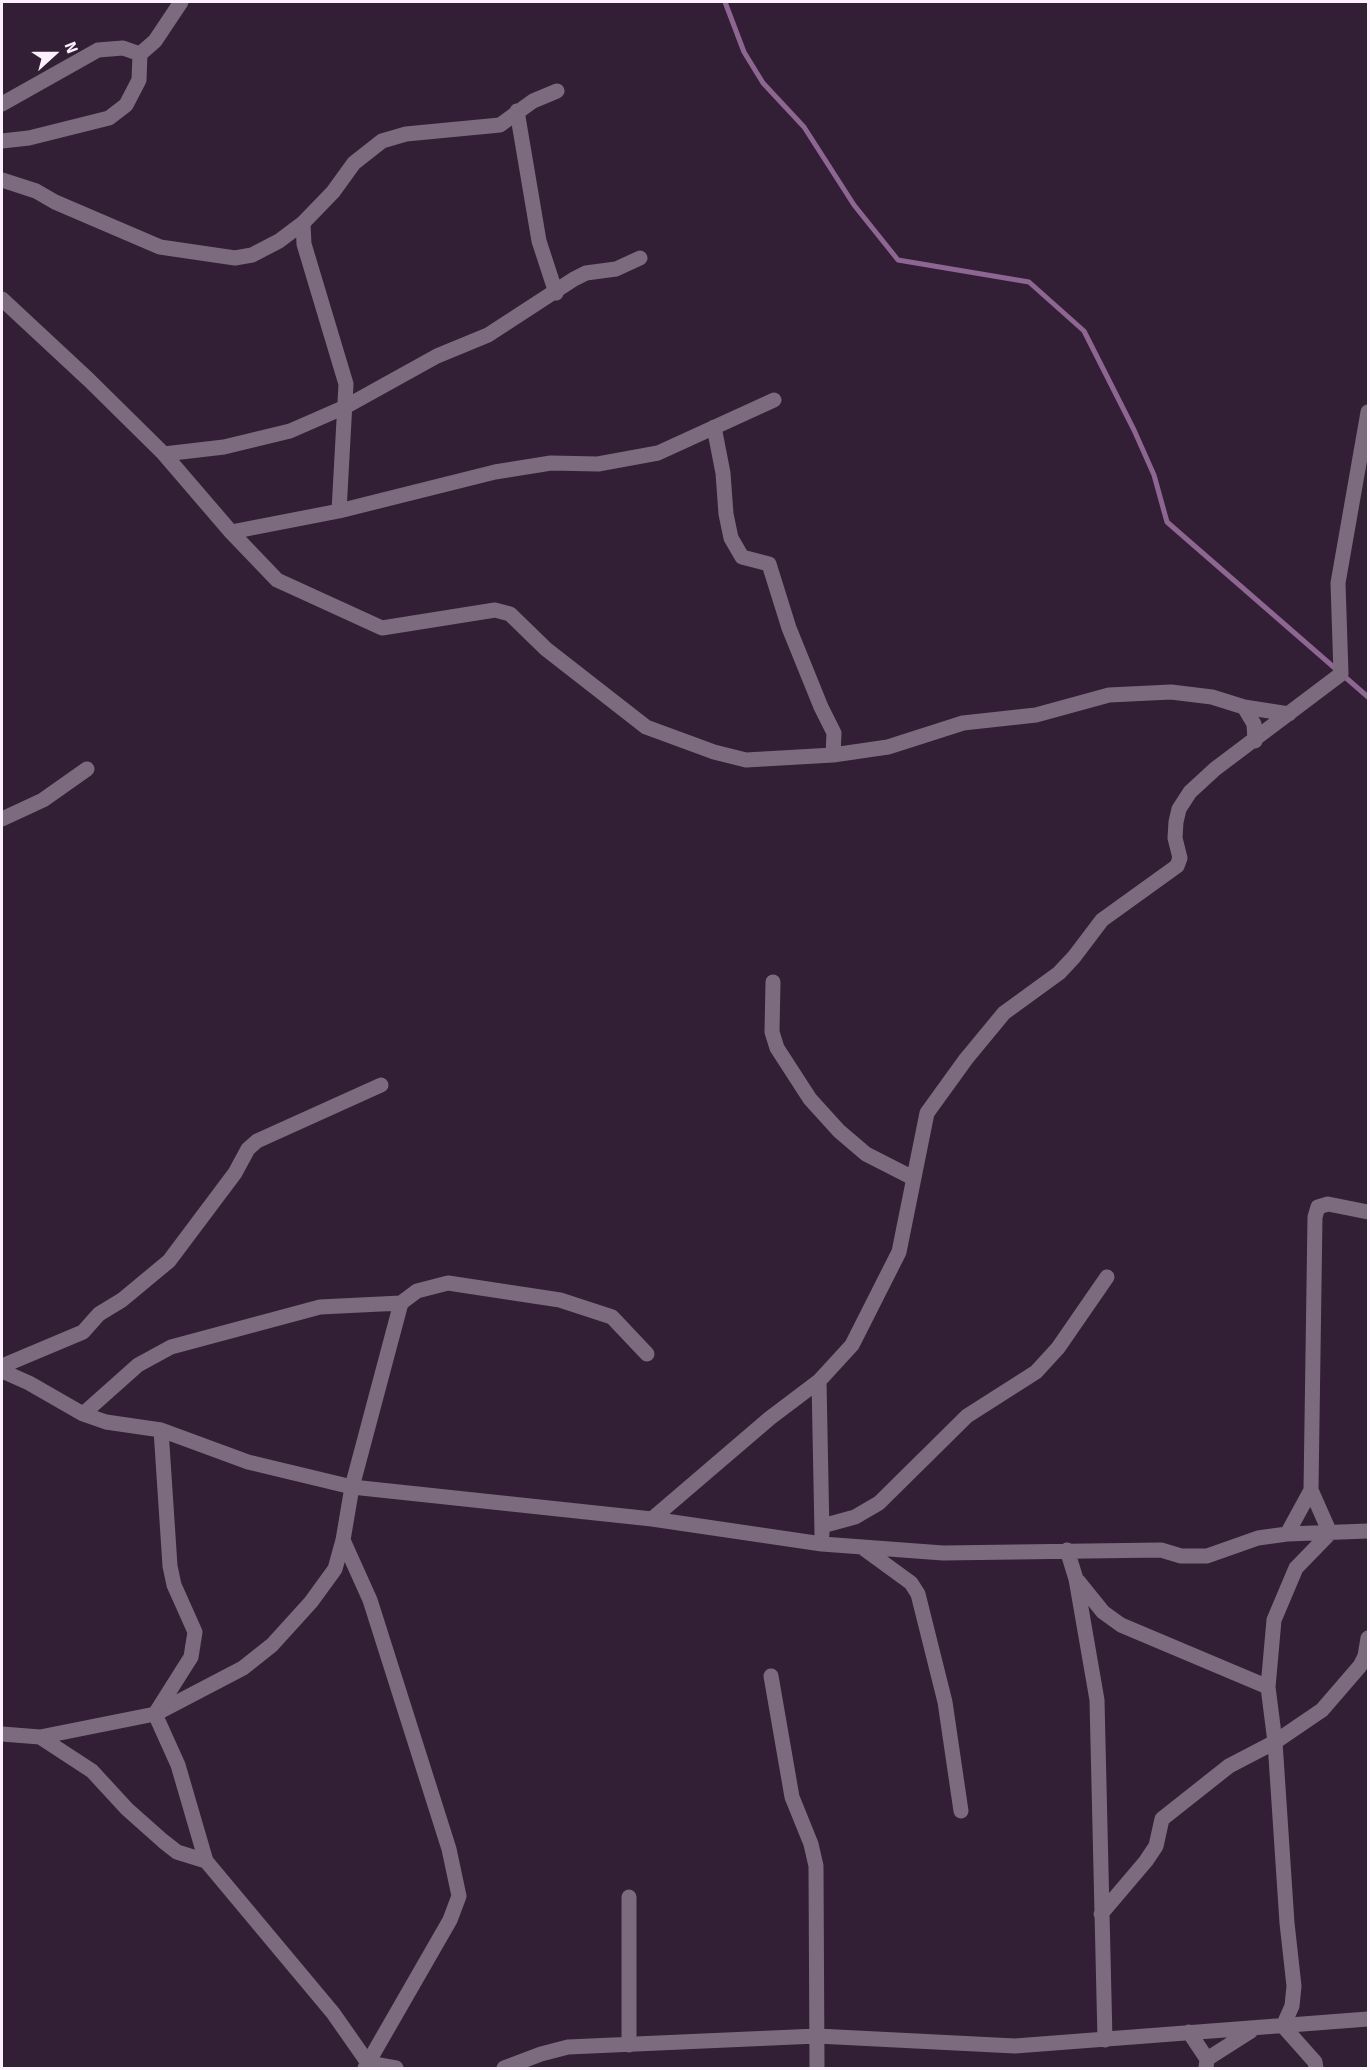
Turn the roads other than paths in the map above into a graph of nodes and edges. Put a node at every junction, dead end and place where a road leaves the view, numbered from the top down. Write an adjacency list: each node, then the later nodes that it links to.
1 (181, 2): 2 (street)
2 (140, 54): 4 (street); 6 (street)
3 (556, 91): 5 (street)
4 (2, 104)
5 (517, 111): 8 (street); 12 (street)
6 (2, 141)
7 (2, 180): 9 (street)
8 (303, 223): 9 (street); 10 (street)
9 (279, 241): 10 (street)
10 (304, 244): 15 (street)
11 (640, 258): 12 (street)
12 (556, 293): 15 (street)
13 (2, 299): 18 (street)
14 (774, 400): 17 (street)
15 (345, 407): 18 (street); 19 (street)
16 (1368, 412): 22 (street)
17 (714, 427): 19 (street); 24 (street)
18 (164, 454): 20 (street)
19 (339, 511): 20 (street)
20 (231, 532): 24 (street)
21 (1244, 707): 22 (street); 23 (street); 24 (street)
22 (1289, 714): 23 (street)
23 (1255, 741): 29 (street)
24 (833, 755)
25 (87, 769): 26 (street)
26 (2, 819)
27 (773, 981): 29 (street)
28 (381, 1085): 34 (street)
29 (913, 1178): 36 (street)
30 (1368, 1212): 40 (street)
31 (1107, 1277): 42 (street)
32 (401, 1303): 33 (street); 37 (street); 39 (street)
33 (646, 1354)
34 (2, 1366)
35 (2, 1371): 37 (street)
36 (819, 1381): 41 (street); 42 (street)
37 (83, 1414): 38 (street)
38 (161, 1430): 39 (street); 54 (street)
39 (352, 1487): 41 (street); 46 (street)
40 (1311, 1490): 44 (street); 45 (street)
41 (652, 1519): 47 (street)
42 (822, 1526): 47 (street)
43 (1368, 1531): 44 (street)
44 (1330, 1533): 45 (street); 53 (street)
45 (1287, 1534): 49 (street)
46 (343, 1540): 54 (street); 70 (street)
47 (822, 1544): 48 (street)
48 (862, 1547): 49 (street); 58 (street)
49 (1067, 1550): 50 (street)
50 (1077, 1579): 53 (street); 61 (street)
51 (1368, 1638): 57 (street)
52 (771, 1676): 66 (street)
53 (1268, 1687): 57 (street)
54 (155, 1714): 56 (street); 59 (street)
55 (2, 1734): 56 (street)
56 (40, 1737): 59 (street)
57 (1275, 1742): 61 (street); 63 (street)
58 (961, 1811)
59 (206, 1861): 70 (street)
60 (629, 1897): 68 (street)
61 (1101, 1914): 67 (street)
62 (1368, 2019): 63 (street)
63 (1283, 2026): 64 (street); 74 (street)
64 (1254, 2029): 65 (street); 69 (street)
65 (1189, 2032): 67 (street); 69 (street)
66 (817, 2036): 67 (street); 68 (street); 73 (street)
67 (1105, 2040)
68 (629, 2045): 72 (street)
69 (1206, 2064)
70 (367, 2066): 71 (street)
71 (396, 2068)
72 (506, 2068)
73 (817, 2068)
74 (1316, 2068)

